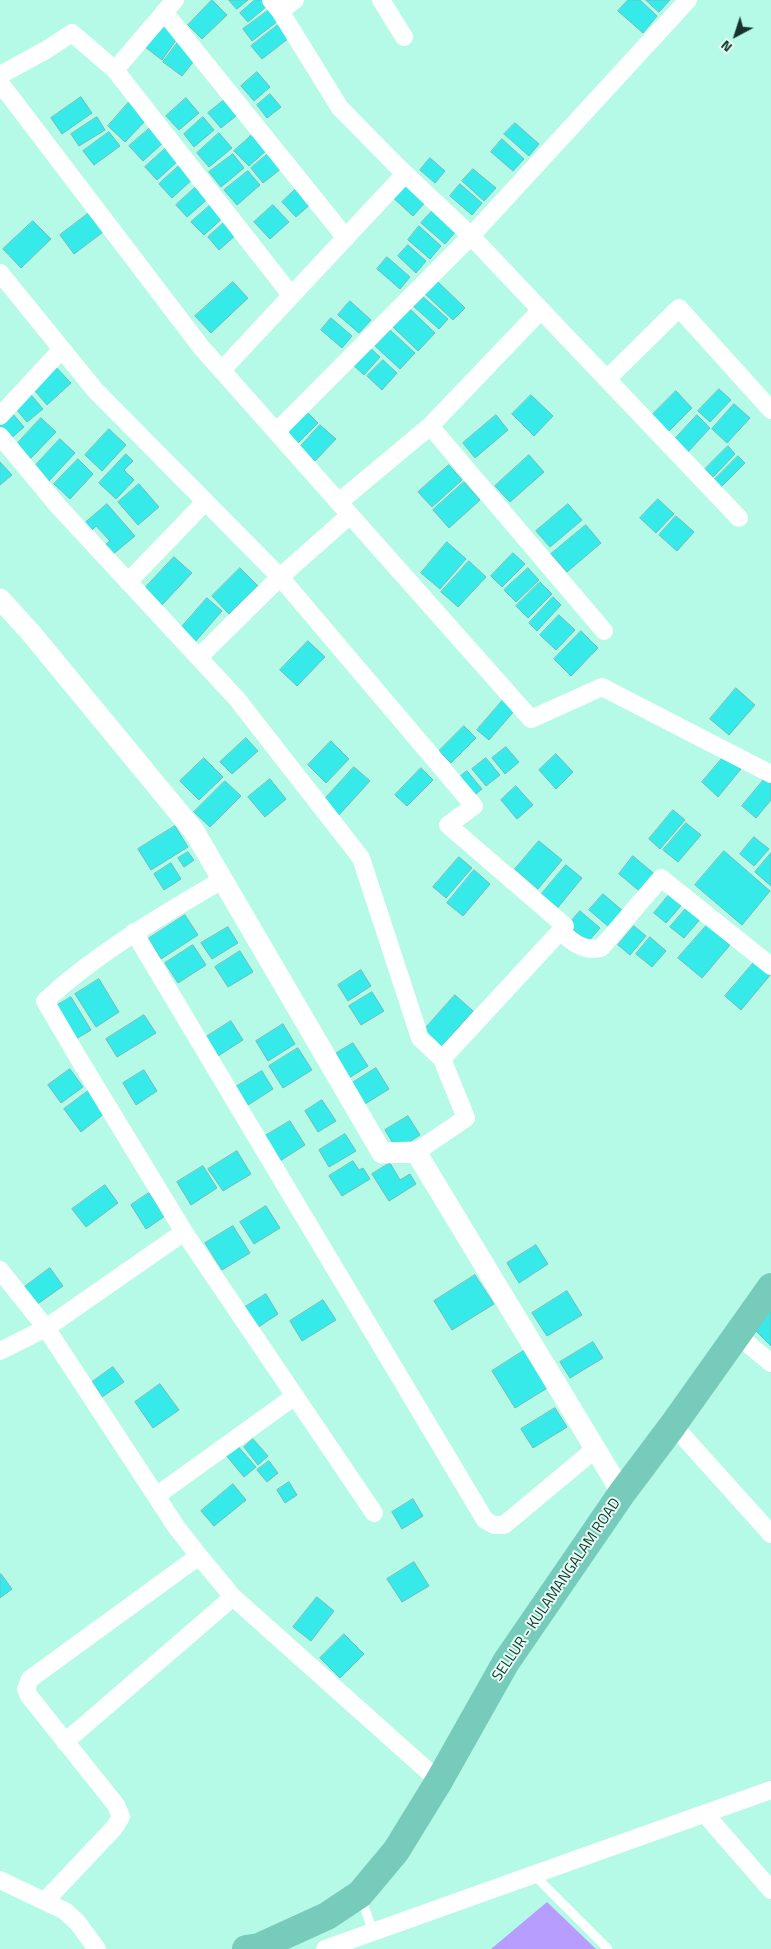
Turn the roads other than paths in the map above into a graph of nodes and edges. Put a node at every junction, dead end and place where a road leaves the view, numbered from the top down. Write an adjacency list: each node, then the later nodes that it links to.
1 (295, 0): 4 (street)
2 (381, 0): 6 (street)
3 (688, 0): 11 (street)
4 (276, 5): 10 (street)
5 (169, 6): 7 (street); 12 (street)
6 (404, 37)
7 (114, 70): 8 (street); 14 (street)
8 (0, 75)
9 (0, 83): 17 (street)
10 (405, 174): 11 (street); 12 (street)
11 (472, 236): 15 (street); 22 (street)
12 (346, 238): 14 (street)
13 (0, 273): 16 (street)
14 (291, 295): 17 (street)
15 (541, 310): 18 (street); 21 (street)
16 (62, 349): 20 (street); 24 (street)
17 (222, 370): 22 (street)
18 (607, 379): 19 (street); 26 (street)
19 (771, 410)
20 (0, 416)
21 (430, 426): 25 (street); 30 (street)
22 (276, 432): 25 (street)
23 (0, 436): 28 (street)
24 (205, 502): 27 (street); 28 (street)
25 (344, 508): 27 (street); 32 (street)
26 (739, 518)
27 (280, 577): 31 (street); 34 (street)
28 (128, 582): 31 (street)
29 (0, 599): 33 (street)
30 (604, 631)
31 (199, 657): 37 (street)
32 (771, 774)
33 (222, 880): 35 (street); 38 (street)
34 (560, 931): 36 (street); 37 (street)
35 (134, 932): 39 (street); 48 (street)
36 (771, 966)
37 (442, 1059): 38 (street)
38 (416, 1152): 48 (street)
39 (184, 1232): 42 (street); 46 (street)
40 (0, 1270): 42 (street)
41 (771, 1287): 43 (main road, SELLUR - KULAMANGALAM ROAD)
42 (46, 1328): 44 (street); 50 (street)
43 (736, 1334): 45 (street); 47 (main road, SELLUR - KULAMANGALAM ROAD)
44 (0, 1351)
45 (771, 1363)
46 (295, 1396): 50 (street); 51 (street)
47 (673, 1425): 49 (main road, SELLUR - KULAMANGALAM ROAD); 52 (street)
48 (594, 1450): 49 (street)
49 (622, 1493): 56 (main road, SELLUR - KULAMANGALAM ROAD)
50 (156, 1496): 53 (street)
51 (374, 1513)
52 (771, 1534)
53 (199, 1556): 54 (street); 55 (street)
54 (233, 1597): 55 (street); 56 (street)
55 (66, 1742): 63 (street)
56 (439, 1781): 62 (main road, SELLUR - KULAMANGALAM ROAD)
57 (771, 1790): 58 (street)
58 (706, 1814): 59 (street); 61 (street)
59 (534, 1875): 64 (street); 68 (lane)
60 (0, 1880): 63 (street)
61 (771, 1890)
62 (360, 1894): 64 (lane); 65 (main road, SELLUR - KULAMANGALAM ROAD)
63 (45, 1901): 66 (street)
64 (372, 1932): 67 (street)
65 (254, 1948)
66 (97, 1949)
67 (325, 1949)
68 (608, 1949)

